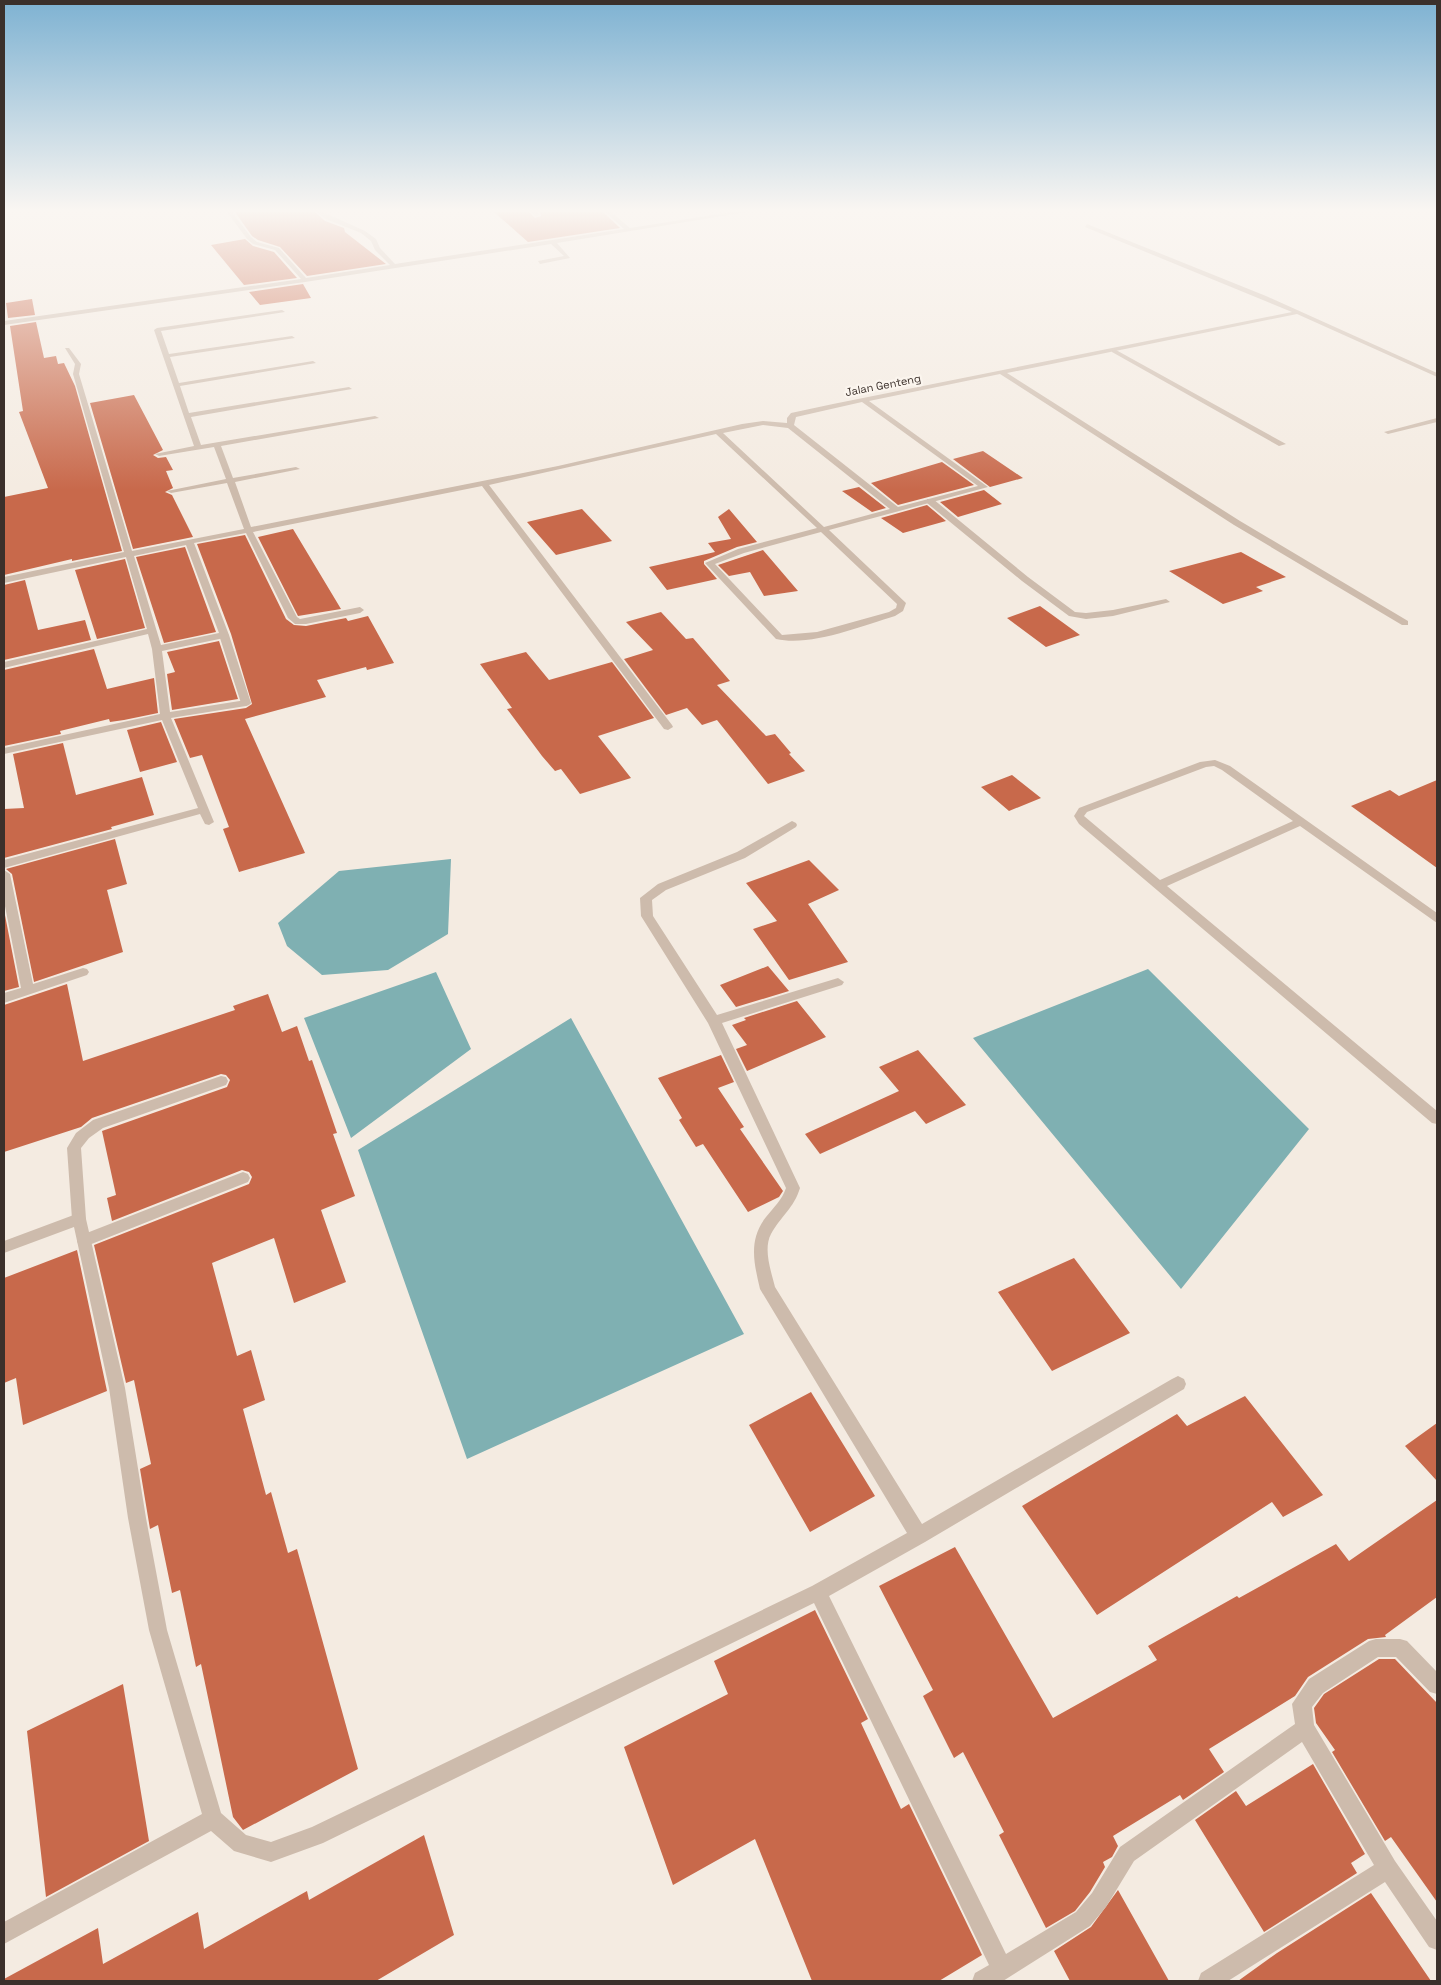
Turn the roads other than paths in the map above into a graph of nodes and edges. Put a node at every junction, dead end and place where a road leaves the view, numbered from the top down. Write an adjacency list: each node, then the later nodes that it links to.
1 (132, 305): 5 (street)
2 (1278, 305): 4 (street)
3 (282, 312): 9 (street)
4 (1294, 313): 8 (street, Jalan Genteng); 12 (street)
5 (4, 323)
6 (292, 338): 9 (street)
7 (67, 349): 35 (street)
8 (1114, 350): 11 (street, Jalan Genteng); 22 (street)
9 (166, 356): 13 (street)
10 (314, 364): 13 (street)
11 (1002, 373): 15 (street, Jalan Genteng); 39 (street)
12 (1437, 375)
13 (176, 385): 16 (street)
14 (349, 389): 16 (street)
15 (863, 400): 19 (street, Jalan Genteng); 30 (street)
16 (186, 416): 24 (street)
17 (375, 418): 23 (street)
18 (1437, 420): 21 (street)
19 (790, 426): 20 (street); 31 (street)
20 (719, 432): 28 (street); 33 (street)
21 (1388, 432)
22 (1282, 444)
23 (217, 445): 24 (street); 27 (street)
24 (198, 448): 25 (street)
25 (159, 454)
26 (296, 469): 27 (street)
27 (230, 480): 29 (street); 32 (street)
28 (483, 482): 32 (street); 45 (street)
29 (172, 491)
30 (930, 501): 31 (street); 37 (street)
31 (895, 510): 33 (street)
32 (248, 529): 34 (street); 38 (street)
33 (822, 531): 33 (street)
34 (190, 541): 35 (street); 41 (street)
35 (129, 553): 36 (street); 40 (street)
36 (4, 580)
37 (1166, 602)
38 (360, 610)
39 (1405, 623)
40 (151, 631): 42 (street); 43 (street)
41 (224, 635): 42 (street); 44 (street)
42 (157, 649): 44 (street)
43 (4, 665)
44 (165, 716): 46 (street); 47 (street)
45 (668, 727)
46 (4, 751)
47 (205, 809): 49 (street); 51 (street)
48 (1302, 821): 53 (street); 53 (street); 54 (street)
49 (209, 822)
50 (792, 826): 59 (street)
51 (4, 864)
52 (4, 874): 57 (street)
53 (1159, 885): 61 (street)
54 (1437, 919)
55 (82, 972): 57 (street)
56 (838, 982): 59 (street)
57 (28, 991): 58 (street)
58 (4, 998)
59 (714, 1022): 67 (street)
60 (221, 1081): 63 (street)
61 (1437, 1119)
62 (243, 1178): 64 (street)
63 (80, 1219): 64 (street); 65 (street)
64 (84, 1241): 71 (street)
65 (4, 1247)
66 (1178, 1384): 67 (street)
67 (919, 1536): 68 (street)
68 (818, 1592): 71 (street); 75 (street)
69 (1437, 1685): 70 (street)
70 (1305, 1728): 72 (street); 75 (street)
71 (213, 1819): 73 (street)
72 (1388, 1868): 74 (street); 77 (street)
73 (4, 1934)
74 (1437, 1939)
75 (1002, 1969): 76 (street)
76 (982, 1981)
77 (1209, 1981)

